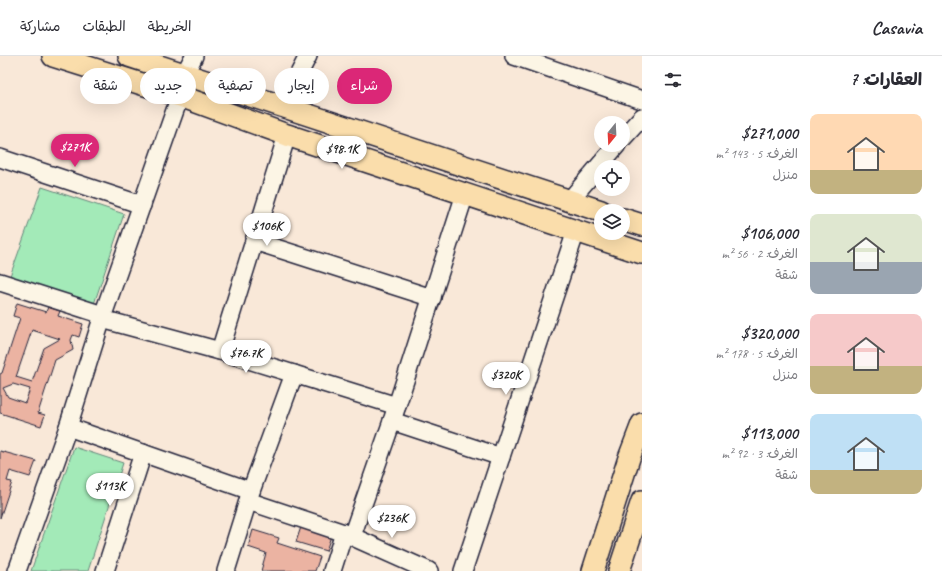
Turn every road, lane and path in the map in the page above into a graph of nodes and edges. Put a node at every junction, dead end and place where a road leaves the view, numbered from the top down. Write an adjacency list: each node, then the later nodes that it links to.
1 (53, 56): 9 (main road)
2 (128, 56): 6 (main road)
3 (194, 56): 7 (street)
4 (308, 56): 13 (street)
5 (514, 56): 10 (street)
6 (163, 68)
7 (188, 68)
8 (196, 79): 13 (main road)
9 (140, 83)
10 (642, 100)
11 (196, 102): 16 (main road)
12 (177, 104): 21 (street)
13 (282, 107): 20 (main road)
14 (642, 117): 15 (street)
15 (630, 130)
16 (286, 134): 19 (main road); 26 (street)
17 (611, 152): 20 (street)
18 (0, 158): 21 (street)
19 (465, 194): 24 (main road); 29 (street)
20 (569, 201): 22 (main road)
21 (142, 205): 30 (street)
22 (594, 209)
23 (594, 230): 24 (main road)
24 (576, 231): 37 (street)
25 (630, 235): 27 (main road)
26 (254, 241): 29 (street); 31 (street)
27 (642, 253)
28 (0, 282): 30 (street)
29 (432, 298): 33 (street)
30 (103, 317): 31 (street); 35 (street)
31 (220, 351): 32 (street)
32 (294, 374): 33 (street); 38 (street)
33 (395, 414): 37 (street); 40 (street)
34 (642, 424): 47 (main road)
35 (68, 427): 36 (street); 41 (street)
36 (143, 453): 38 (street); 42 (street)
37 (501, 457): 46 (street)
38 (249, 496): 40 (street); 43 (street)
39 (642, 501): 48 (main road)
40 (348, 535): 44 (street); 45 (street)
41 (17, 571)
42 (105, 571)
43 (226, 571)
44 (332, 571)
45 (429, 571)
46 (463, 571)
47 (593, 571)
48 (619, 571)

